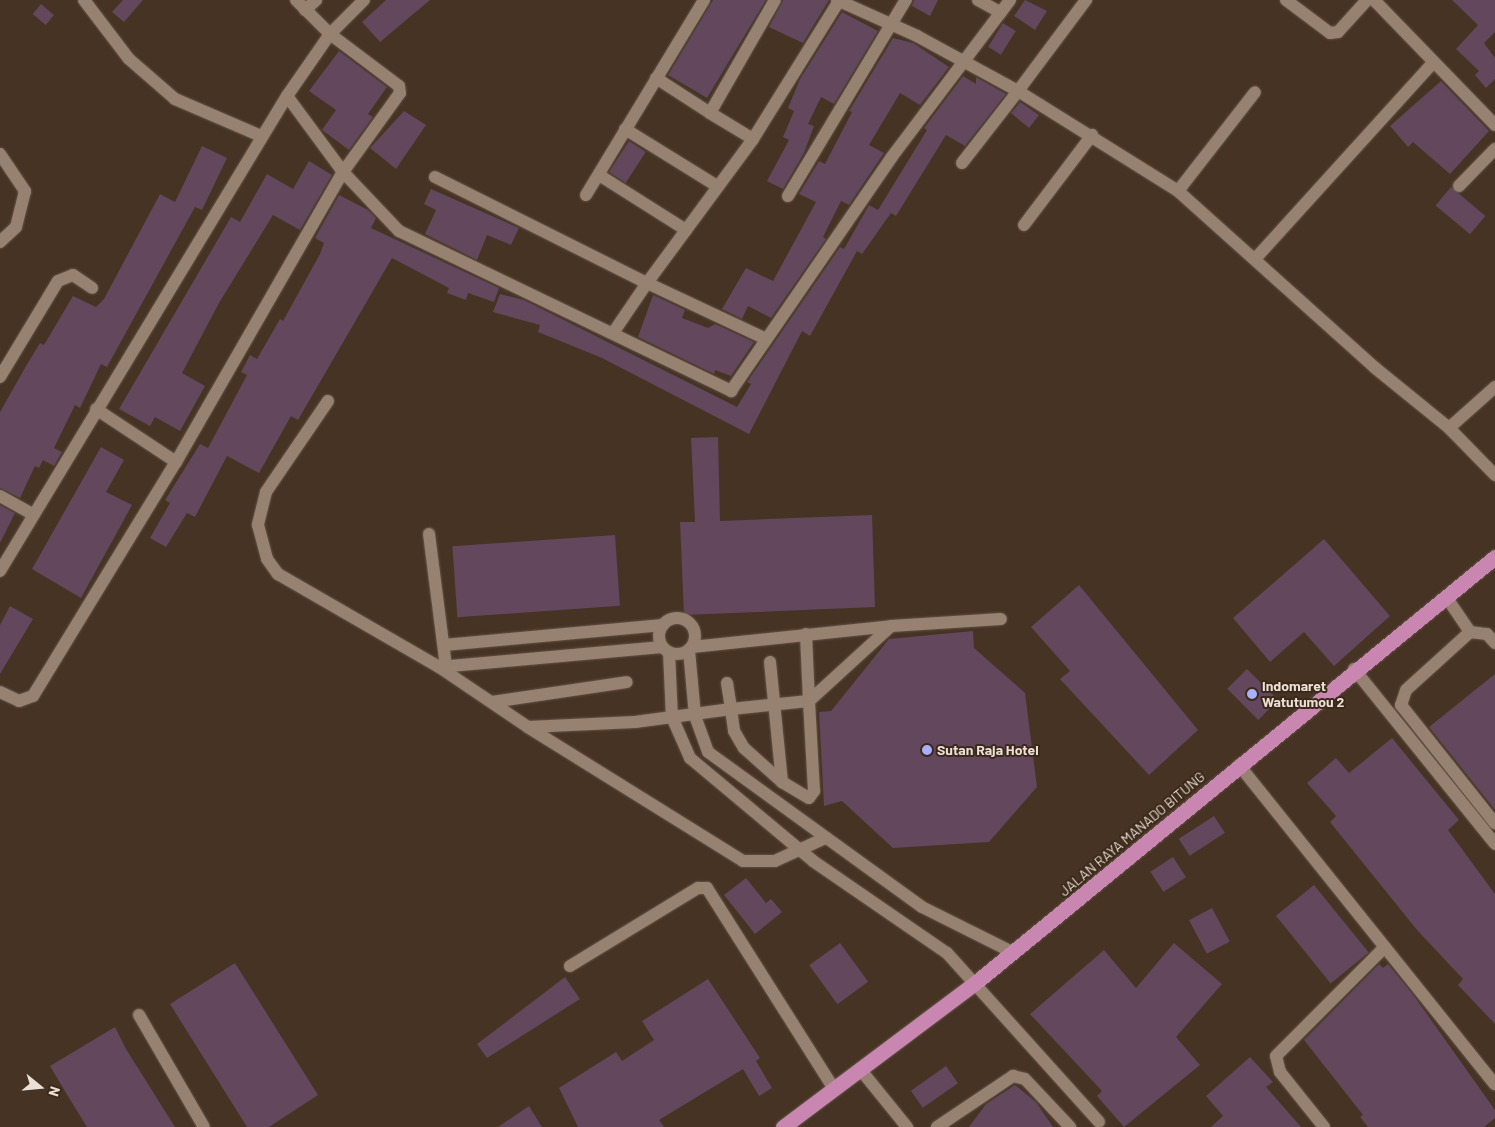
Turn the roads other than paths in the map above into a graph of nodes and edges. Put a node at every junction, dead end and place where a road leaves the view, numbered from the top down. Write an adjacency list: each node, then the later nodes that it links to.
1 (84, 0): 28 (street)
2 (296, 0): 15 (street)
3 (316, 0): 15 (street)
4 (364, 0): 18 (street)
5 (704, 0): 21 (street)
6 (775, 0): 25 (street)
7 (838, 0): 17 (street); 30 (street)
8 (906, 0): 17 (street)
9 (978, 0): 16 (street)
10 (1010, 0): 16 (street)
11 (1086, 0): 22 (street)
12 (1286, 0): 13 (street)
13 (1367, 0)
14 (1374, 0): 20 (street)
15 (305, 10): 18 (street)
16 (1001, 13): 19 (street)
17 (894, 25): 19 (street); 41 (street)
18 (330, 34): 24 (street); 34 (street)
19 (963, 62): 22 (street); 49 (street)
20 (1433, 63): 26 (street); 45 (street)
21 (656, 78): 25 (street); 27 (street)
22 (1018, 91): 29 (street); 33 (street)
23 (1255, 92): 39 (street)
24 (286, 96): 28 (street); 34 (street)
25 (710, 113): 30 (street)
26 (1495, 125)
27 (625, 129): 35 (street); 37 (street)
28 (261, 136): 53 (street)
29 (1092, 136): 39 (street); 42 (street)
30 (753, 139): 37 (street)
31 (1495, 149): 38 (street)
32 (0, 154): 44 (street)
33 (962, 163)
34 (343, 172): 48 (street); 55 (street)
35 (599, 174): 40 (street); 43 (street)
36 (435, 177): 46 (street)
37 (717, 186): 43 (street)
38 (1459, 186)
39 (1178, 190): 45 (street)
40 (586, 195)
41 (788, 196)
42 (1024, 225)
43 (686, 230): 46 (street)
44 (0, 242)
45 (1255, 259): 54 (street)
46 (647, 283): 48 (street); 49 (street)
47 (92, 288): 50 (street)
48 (613, 333): 49 (street)
49 (764, 338)
50 (0, 378)
51 (1495, 386): 54 (street)
52 (328, 401): 73 (street)
53 (96, 409): 55 (street); 58 (street)
54 (1449, 428): 56 (street)
55 (176, 462): 77 (street)
56 (1495, 475)
57 (0, 496): 58 (street)
58 (34, 514): 61 (street)
59 (429, 534): 69 (street)
60 (1495, 558): 62 (highway, JALAN RAYA MANADO BITUNG)
61 (0, 571)
62 (1447, 598): 66 (street); 74 (highway, JALAN RAYA MANADO BITUNG)
63 (1001, 619): 65 (street)
64 (662, 624): 69 (street); 70 (street); 71 (street)
65 (891, 626): 67 (street); 78 (street)
66 (1470, 632): 68 (street); 87 (street)
67 (806, 634): 70 (street); 78 (street)
68 (1495, 643)
69 (444, 645): 73 (street)
70 (690, 649): 71 (street); 82 (street)
71 (666, 650): 73 (street); 83 (street)
72 (770, 662): 80 (street)
73 (442, 667): 79 (street)
74 (1354, 669): 85 (highway, JALAN RAYA MANADO BITUNG); 89 (street)
75 (627, 682): 79 (street)
76 (727, 684): 81 (street)
77 (0, 692)
78 (809, 701): 80 (street); 86 (street)
79 (492, 702): 84 (street)
80 (773, 704): 81 (street); 86 (street)
81 (731, 709): 82 (street); 86 (street)
82 (695, 716): 83 (street); 88 (street)
83 (672, 717): 84 (street); 90 (street)
84 (528, 727): 90 (street)
85 (1239, 765): 91 (street); 92 (highway, JALAN RAYA MANADO BITUNG)
86 (782, 782)
87 (1495, 823)
88 (823, 839): 90 (street); 92 (street)
89 (1495, 844)
90 (800, 850): 94 (street)
91 (1385, 947): 97 (street); 105 (street)
92 (1012, 952): 94 (highway, JALAN RAYA MANADO BITUNG)
93 (570, 966): 98 (street)
94 (975, 984): 96 (highway, JALAN RAYA MANADO BITUNG); 99 (street)
95 (140, 1015): 100 (street)
96 (860, 1069): 98 (highway, JALAN RAYA MANADO BITUNG); 102 (street)
97 (1495, 1084)
98 (834, 1089): 101 (highway, JALAN RAYA MANADO BITUNG)
99 (1099, 1122)
100 (204, 1127)
101 (783, 1127)
102 (906, 1127)
103 (937, 1127): 104 (street)
104 (1070, 1127)
105 (1324, 1127)

